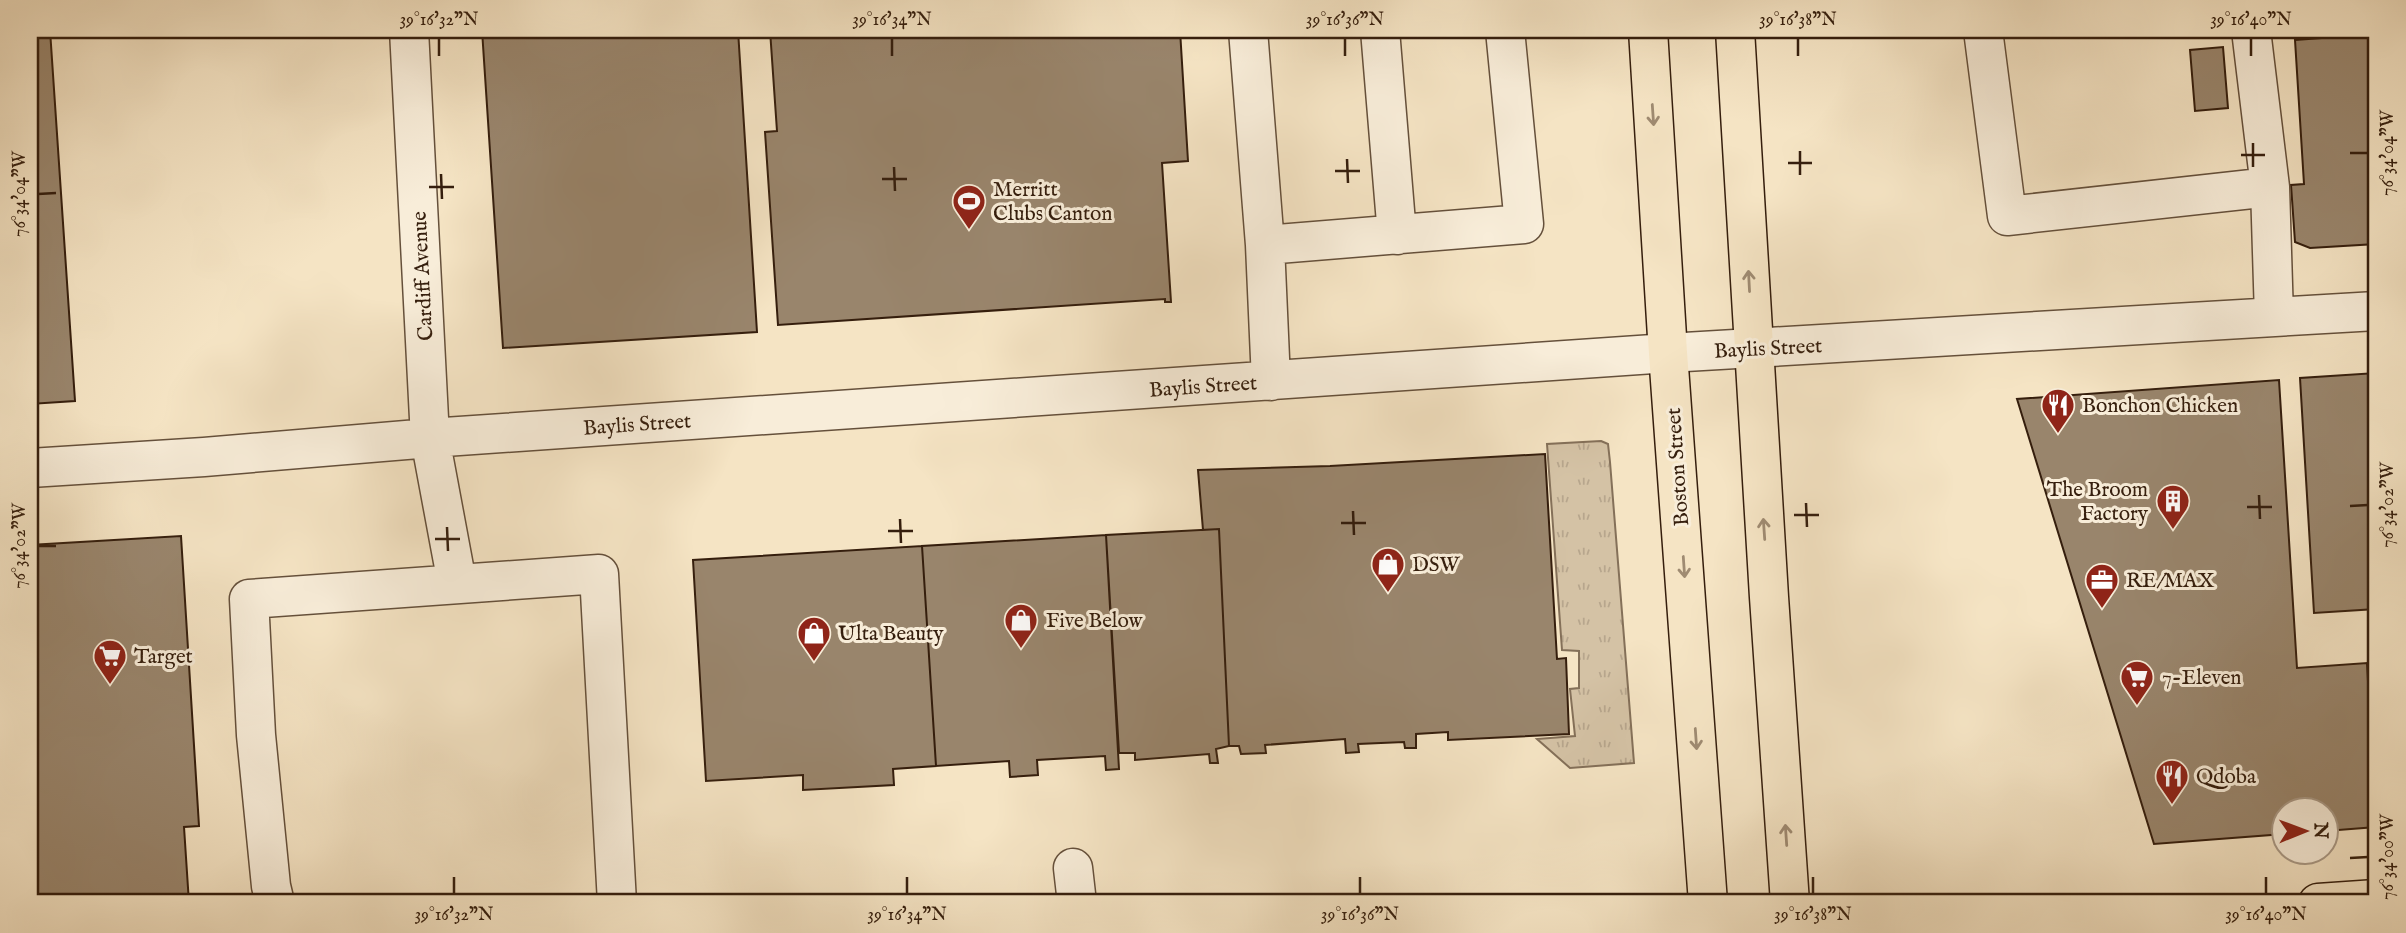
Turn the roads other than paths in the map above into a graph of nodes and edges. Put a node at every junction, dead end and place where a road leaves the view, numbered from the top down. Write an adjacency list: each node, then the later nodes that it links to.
1 (409, 30): 17 (street, Cardiff Avenue)
2 (1248, 30): 11 (street)
3 (1380, 30): 10 (street)
4 (1505, 30): 10 (street)
5 (1648, 30): 15 (main road, Boston Street, one-way to 15)
6 (1735, 30): 14 (main road, one-way to 6)
7 (1983, 30): 9 (street)
8 (2252, 30): 9 (street)
9 (2270, 187): 13 (street)
10 (1397, 234): 11 (street)
11 (1265, 245): 16 (street)
12 (2376, 311): 13 (street, Baylis Street)
13 (2274, 317): 14 (street, Baylis Street)
14 (1754, 349): 15 (street, Baylis Street); 24 (main road, one-way to 14)
15 (1668, 353): 16 (street, Baylis Street); 23 (main road, Boston Street, one-way to 23)
16 (1270, 381): 17 (street, Baylis Street)
17 (430, 438): 18 (street, Baylis Street); 19 (street, Cardiff Avenue)
18 (30, 468)
19 (457, 583): 21 (street); 22 (street)
20 (2376, 899): 25 (main road)
21 (275, 903)
22 (617, 903)
23 (1708, 903)
24 (1790, 903)
25 (2318, 903)

